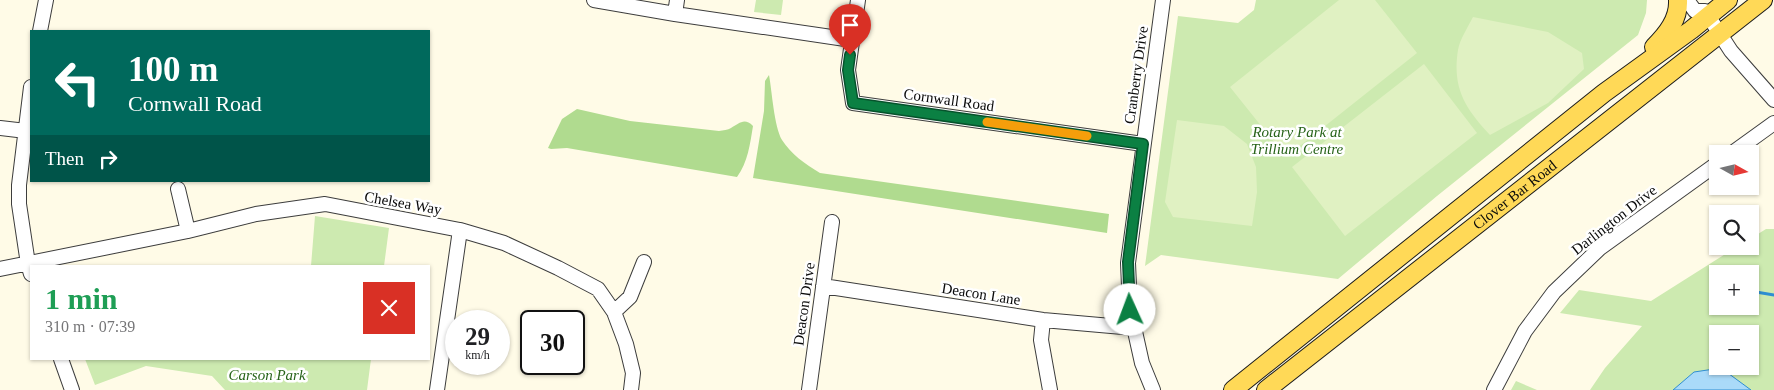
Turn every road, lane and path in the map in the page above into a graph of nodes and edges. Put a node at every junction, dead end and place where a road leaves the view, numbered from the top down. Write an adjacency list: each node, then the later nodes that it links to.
1 (46, 0): 12 (street)
2 (594, 0): 11 (street)
3 (677, 0): 11 (street)
4 (858, 0): 14 (street, Cornwall Road)
5 (1163, 0): 21 (street, Cranberry Drive)
6 (1678, 0): 15 (main road)
7 (1687, 0): 10 (street)
8 (1728, 0): 10 (main road, Clover Bar Road)
9 (1763, 0): 13 (main road, Clover Bar Road)
10 (1707, 9): 13 (street); 15 (main road, Clover Bar Road)
11 (675, 14): 14 (street)
12 (40, 30)
13 (1721, 34): 17 (street); 44 (main road, Clover Bar Road)
14 (852, 40): 21 (street, Cornwall Road)
15 (1604, 93): 43 (main road, Clover Bar Road)
16 (30, 96): 20 (street)
17 (1774, 100)
18 (1774, 123): 22 (street)
19 (0, 128): 20 (street)
20 (26, 131): 31 (street)
21 (1143, 144): 35 (street, Cranberry Drive)
22 (1743, 145)
23 (1709, 169): 45 (street, Darlington Drive)
24 (178, 189): 27 (street)
25 (832, 222): 32 (street, Deacon Drive)
26 (460, 230): 27 (street, Chelsea Way); 33 (street, Chelsea Way); 38 (street)
27 (188, 231): 29 (street, Chelsea Way)
28 (644, 262): 33 (street)
29 (46, 265)
30 (0, 269): 31 (street, Chelsea Way)
31 (29, 269)
32 (823, 286): 34 (street, Deacon Lane); 40 (street, Deacon Drive)
33 (614, 312): 39 (street, Chelsea Way)
34 (1043, 320): 35 (street, Deacon Lane); 41 (street)
35 (1134, 328): 42 (street, Cranberry Drive)
36 (61, 360): 37 (street)
37 (72, 390)
38 (437, 390)
39 (631, 390)
40 (809, 390)
41 (1050, 390)
42 (1153, 390)
43 (1232, 390)
44 (1266, 390)
45 (1494, 390)

